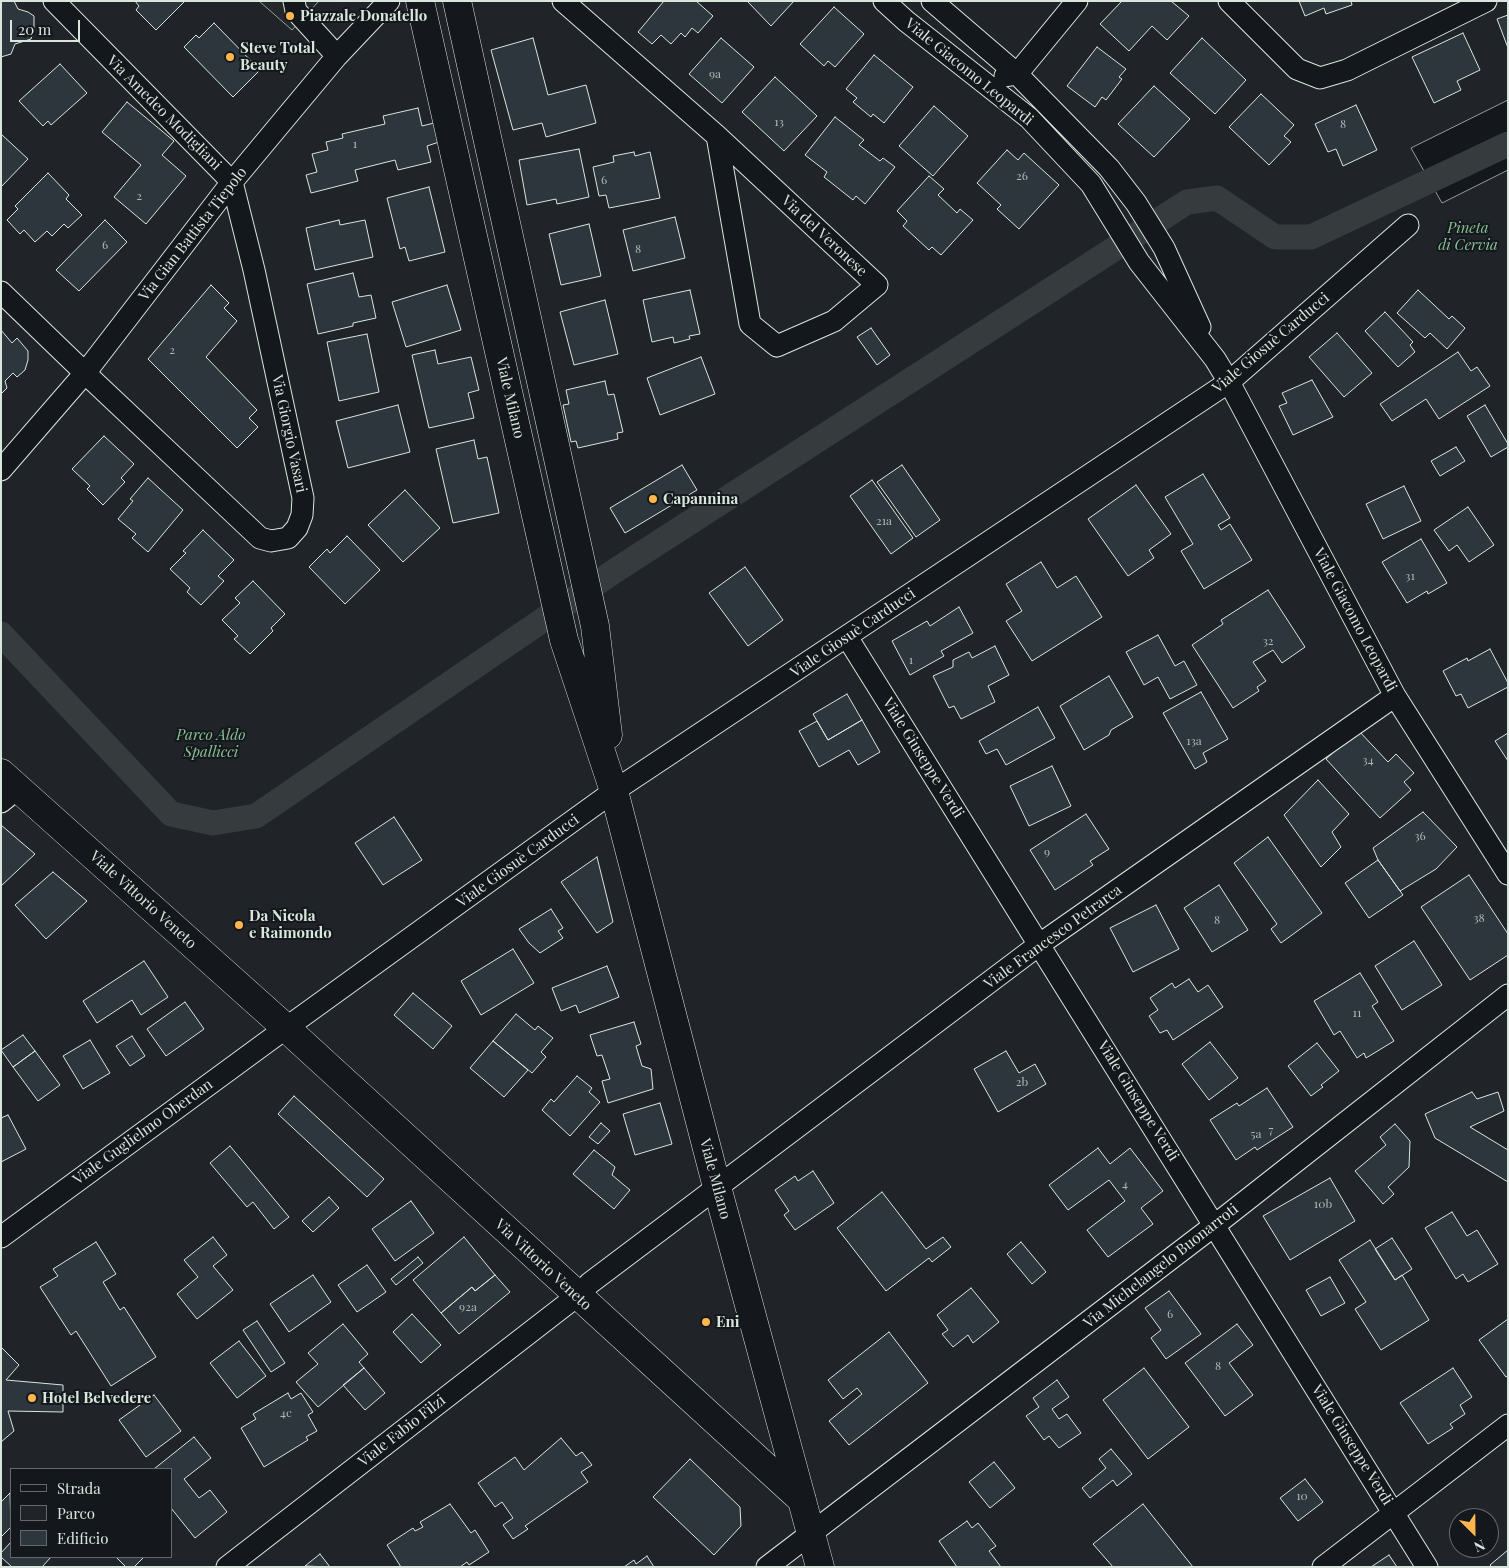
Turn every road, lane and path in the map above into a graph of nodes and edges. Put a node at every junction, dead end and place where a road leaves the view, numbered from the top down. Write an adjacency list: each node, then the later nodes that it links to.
1 (54, 1): 17 (street, Via Amedeo Modigliani)
2 (294, 1): 13 (street)
3 (389, 1): 13 (street, Via Gian Battista Tiepolo)
4 (420, 1): 27 (street, Viale Milano)
5 (457, 1): 27 (street, Viale Milano)
6 (563, 1): 16 (street, Via del Veronese)
7 (884, 1): 12 (street, Viale Giacomo Leopardi)
8 (932, 1): 14 (street, Viale Giacomo Leopardi)
9 (1077, 1): 14 (street)
10 (1229, 1): 11 (street)
11 (1486, 1)
12 (906, 21): 14 (street); 15 (street, Viale Giacomo Leopardi)
13 (338, 56): 17 (street, Via Gian Battista Tiepolo)
14 (1017, 74): 15 (street); 20 (street, Viale Giacomo Leopardi)
15 (1029, 118): 20 (street, Viale Giacomo Leopardi)
16 (717, 136): 16 (street, Via del Veronese)
17 (232, 182): 21 (street, Via Gian Battista Tiepolo); 21 (street, Via Giorgio Vasari)
18 (1408, 225): 22 (street, Viale Giosuè Carducci)
19 (1, 292): 21 (street, Via Giorgio Vasari)
20 (1215, 359): 22 (street, Viale Giacomo Leopardi)
21 (84, 374): 23 (street, Via Gian Battista Tiepolo)
22 (1229, 382): 24 (street, Viale Giosuè Carducci); 25 (street, Viale Giacomo Leopardi)
23 (1, 470)
24 (847, 637): 27 (street, Viale Giosuè Carducci); 29 (street, Viale Giuseppe Verdi)
25 (1395, 696): 28 (street, Viale Giacomo Leopardi); 29 (street, Viale Francesco Petrarca)
26 (7, 787): 31 (street, Viale Vittorio Veneto)
27 (614, 791): 31 (street, Viale Giosuè Carducci); 32 (street, Viale Milano)
28 (1508, 874)
29 (1040, 944): 32 (street, Viale Francesco Petrarca); 33 (street, Viale Giuseppe Verdi)
30 (1508, 995): 33 (street, Via Michelangelo Buonarroti)
31 (286, 1028): 34 (street, Viale Guglielmo Oberdan); 35 (street, Via Vittorio Veneto)
32 (717, 1187): 35 (street, Viale Francesco Petrarca); 37 (street, Viale Milano)
33 (1215, 1225): 40 (street, Viale Giuseppe Verdi); 41 (street, Via Michelangelo Buonarroti)
34 (1, 1237)
35 (577, 1296): 38 (street, Via Vittorio Veneto); 42 (street, Viale Fabio Filzi)
36 (1508, 1425): 40 (street)
37 (784, 1434): 38 (street); 39 (street, Viale Milano)
38 (753, 1456): 39 (street, Via Vittorio Veneto)
39 (802, 1500): 41 (street, Viale Milano)
40 (1393, 1512): 45 (street); 46 (street, Viale Giuseppe Verdi)
41 (812, 1533): 43 (street, Via Michelangelo Buonarroti); 44 (street, Viale Milano)
42 (227, 1567)
43 (767, 1567)
44 (820, 1567)
45 (1324, 1567)
46 (1427, 1567)

